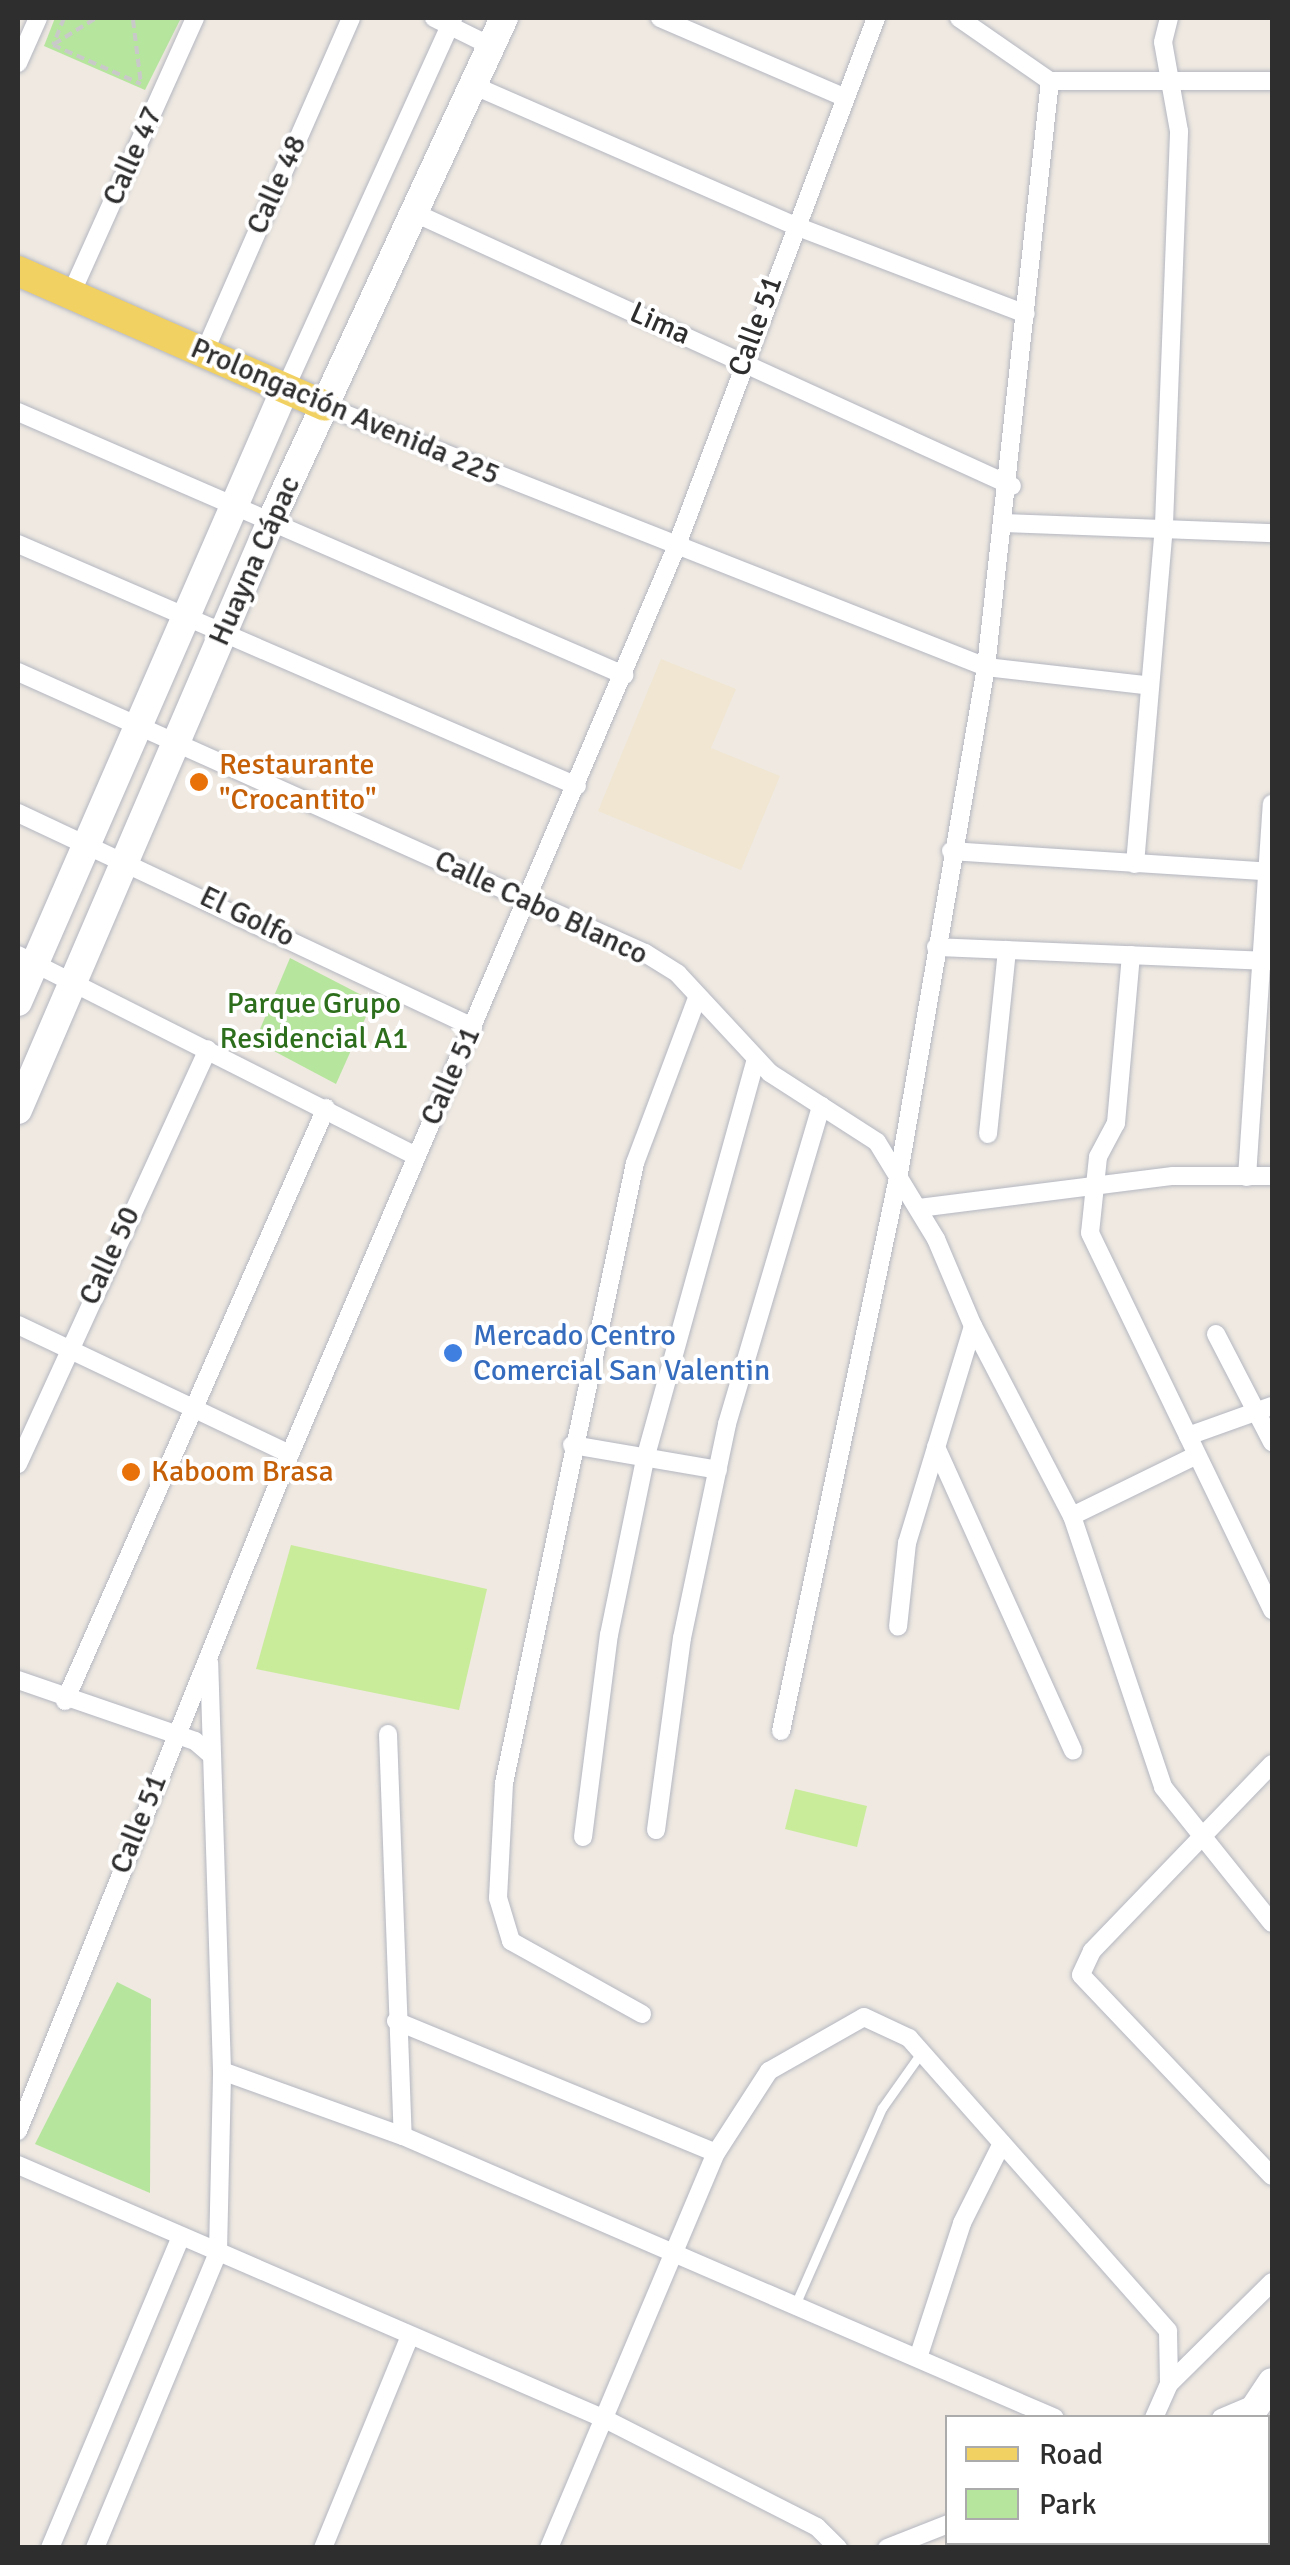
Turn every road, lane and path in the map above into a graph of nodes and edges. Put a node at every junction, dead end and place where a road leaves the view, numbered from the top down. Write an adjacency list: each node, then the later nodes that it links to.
1 (38, 18): 15 (street)
2 (64, 18): 13 (path)
3 (96, 18): 13 (path)
4 (133, 18): 13 (path)
5 (195, 18): 24 (street, Calle 47)
6 (351, 18): 26 (street, Calle 48)
7 (504, 18): 14 (main road, Huayna Cápac)
8 (660, 18): 20 (street)
9 (876, 18): 20 (street, Calle 51)
10 (959, 18): 18 (street)
11 (1169, 18): 16 (street)
12 (446, 20): 14 (street); 28 (street, Huayna Cápac)
13 (53, 45)
14 (492, 46): 19 (main road, Huayna Cápac)
15 (18, 63)
16 (1173, 78): 17 (street); 18 (street); 35 (street)
17 (1272, 80)
18 (1050, 81): 25 (street)
19 (475, 86): 21 (main road, Huayna Cápac); 22 (street)
20 (843, 97): 22 (street, Calle 51)
21 (417, 214): 27 (street, Lima); 29 (main road, Huayna Cápac)
22 (793, 225): 25 (street); 27 (street, Calle 51)
23 (18, 270): 24 (main road, Prolongación Avenida 225)
24 (70, 294): 26 (main road, Prolongación Avenida 225)
25 (1026, 314): 31 (street)
26 (204, 353): 28 (main road, Prolongación Avenida 225)
27 (744, 362): 31 (street, Lima); 38 (street, Calle 51)
28 (285, 389): 29 (main road, Prolongación Avenida 225); 32 (main road, Huayna Cápac)
29 (325, 406): 33 (main road, Huayna Cápac); 38 (street, Prolongación Avenida 225)
30 (18, 412): 32 (street)
31 (1012, 486): 34 (street)
32 (235, 504): 33 (street); 39 (main road, Huayna Cápac)
33 (272, 519): 40 (main road, Huayna Cápac); 43 (street)
34 (1006, 523): 35 (street); 41 (street)
35 (1164, 524): 36 (street); 44 (street)
36 (1272, 532)
37 (18, 544): 39 (street)
38 (675, 550): 41 (street, Prolongación Avenida 225); 43 (street, Calle 51)
39 (187, 614): 40 (street); 45 (main road, Huayna Cápac)
40 (224, 629): 46 (main road, Huayna Cápac); 47 (street)
41 (986, 667): 44 (street, Prolongación Avenida 225); 51 (street)
42 (18, 672): 45 (street, Calle Cabo Blanco)
43 (624, 675): 47 (street, Calle 51)
44 (1144, 685): 53 (street)
45 (141, 724): 46 (street, Calle Cabo Blanco); 50 (main road, Huayna Cápac)
46 (176, 739): 52 (main road, Huayna Cápac); 55 (street, Calle Cabo Blanco)
47 (577, 786): 55 (street, Calle 51)
48 (1272, 804): 54 (street)
49 (18, 813): 50 (street, El Golfo)
50 (89, 842): 52 (street, El Golfo); 59 (main road, Huayna Cápac)
51 (951, 851): 53 (street); 56 (street)
52 (126, 857): 61 (main road, Huayna Cápac); 64 (street, El Golfo)
53 (1135, 864): 54 (street)
54 (1268, 872): 60 (street)
55 (529, 901): 62 (street, Calle Cabo Blanco); 64 (street, Calle 51)
56 (936, 948): 57 (street); 72 (street)
57 (1007, 950): 58 (street); 70 (street)
58 (1131, 955): 60 (street); 75 (street)
59 (26, 958): 61 (street); 63 (main road, Huayna Cápac)
60 (1266, 961): 74 (street)
61 (74, 981): 65 (street); 69 (main road, Huayna Cápac)
62 (697, 998): 66 (street, Calle Cabo Blanco); 85 (street)
63 (18, 1002)
64 (473, 1028): 71 (street, Calle 51)
65 (208, 1049): 68 (street); 80 (street, Calle 50)
66 (756, 1059): 67 (street, Calle Cabo Blanco); 88 (street)
67 (820, 1106): 72 (street, Calle Cabo Blanco); 91 (street)
68 (326, 1108): 71 (street); 81 (street)
69 (18, 1110)
70 (988, 1134)
71 (416, 1156): 87 (street, Calle 51)
72 (899, 1173): 76 (street, Calle Cabo Blanco); 98 (street)
73 (1272, 1176): 74 (street)
74 (1247, 1177): 75 (street)
75 (1095, 1186): 76 (street); 83 (street)
76 (919, 1208): 78 (street, Calle Cabo Blanco)
77 (18, 1325): 80 (street)
78 (973, 1326): 86 (street); 92 (street, Calle Cabo Blanco)
79 (1216, 1334): 82 (street)
80 (66, 1348): 81 (street); 90 (street, Calle 50)
81 (193, 1407): 87 (street); 97 (street)
82 (1266, 1407): 83 (street); 84 (street)
83 (1188, 1436): 89 (street)
84 (1272, 1442)
85 (572, 1445): 88 (street); 108 (street)
86 (936, 1448): 94 (street); 101 (street)
87 (290, 1454): 95 (street, Calle 51)
88 (646, 1455): 91 (street); 105 (street)
89 (1195, 1456): 92 (street); 93 (street)
90 (18, 1464)
91 (718, 1470): 104 (street)
92 (1072, 1516): 106 (street, Calle Cabo Blanco)
93 (1272, 1610)
94 (898, 1627)
95 (208, 1654): 99 (street, Calle 51); 102 (street)
96 (18, 1680): 97 (street)
97 (65, 1701): 99 (street)
98 (781, 1731)
99 (175, 1734): 102 (street); 112 (street, Calle 51)
100 (388, 1734): 109 (street)
101 (1073, 1750)
102 (212, 1755): 111 (street)
103 (1272, 1764): 106 (street)
104 (656, 1830)
105 (583, 1837)
106 (1201, 1843): 107 (street, Calle Cabo Blanco); 117 (street)
107 (1272, 1922)
108 (642, 2014)
109 (396, 2020): 113 (street); 115 (street)
110 (922, 2052): 114 (street); 115 (street); 122 (lane)
111 (222, 2070): 113 (street); 120 (street)
112 (18, 2131)
113 (403, 2136): 119 (street)
114 (1002, 2143): 124 (street); 126 (street)
115 (716, 2153): 119 (street)
116 (18, 2165): 118 (street)
117 (1272, 2176)
118 (181, 2236): 120 (street); 132 (street)
119 (668, 2250): 122 (street); 130 (street)
120 (218, 2252): 123 (street); 133 (street)
121 (1272, 2282): 126 (street)
122 (795, 2305): 124 (street)
123 (408, 2338): 130 (street); 134 (street)
124 (918, 2358): 128 (street)
125 (1272, 2382): 127 (main road)
126 (1169, 2384): 129 (street)
127 (1251, 2410)
128 (1048, 2415)
129 (1155, 2415)
130 (605, 2419): 135 (street); 136 (street)
131 (945, 2525): 137 (street)
132 (50, 2548)
133 (95, 2548)
134 (323, 2548)
135 (550, 2548)
136 (838, 2548)
137 (887, 2548)

